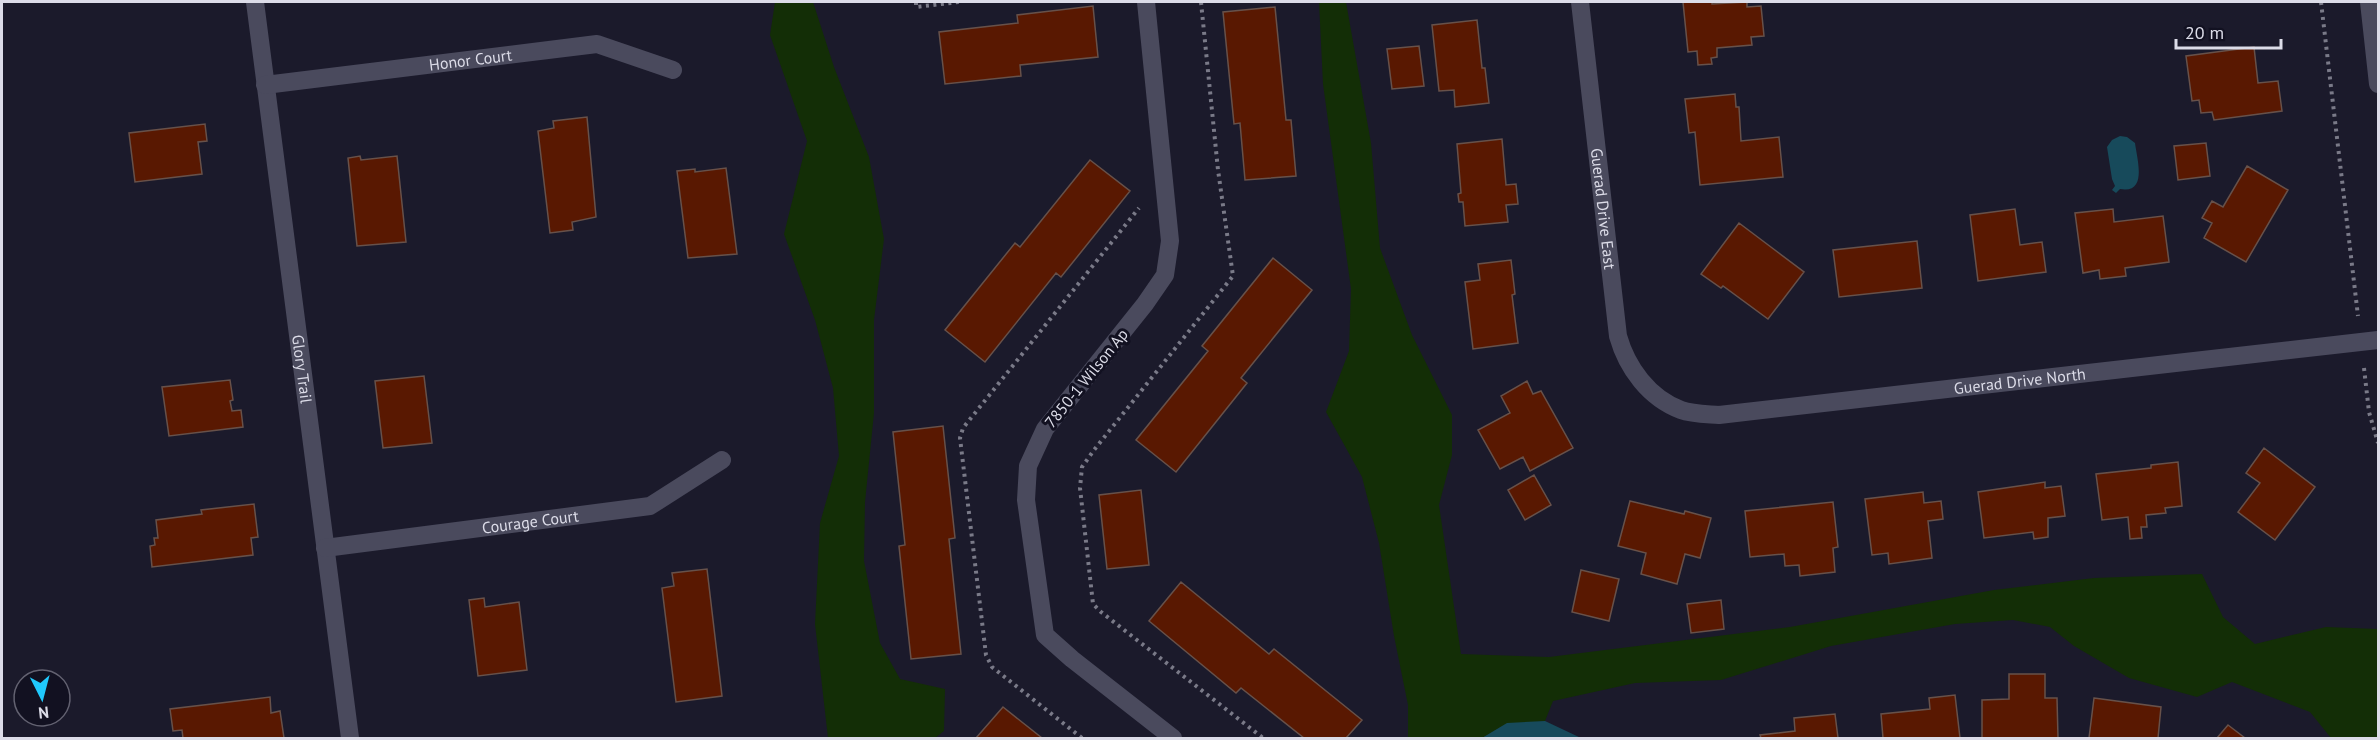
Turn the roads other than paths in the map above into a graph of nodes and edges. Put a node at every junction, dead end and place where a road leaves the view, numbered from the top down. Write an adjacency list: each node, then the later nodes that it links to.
1 (255, 2): 8 (street, Glory Trail)
2 (1146, 2): 14 (street, 7850-1 Wilson Ap)
3 (1580, 2): 10 (street, Guerad Drive East)
4 (2368, 2): 5 (street)
5 (2377, 55): 7 (street)
6 (673, 70): 8 (street, Honor Court)
7 (2379, 84)
8 (265, 85): 12 (street, Glory Trail)
9 (2379, 340): 10 (street, Guerad Drive North)
10 (1664, 402)
11 (722, 460): 12 (street, Courage Court)
12 (325, 548): 13 (street, Glory Trail)
13 (350, 738)
14 (1173, 738)

